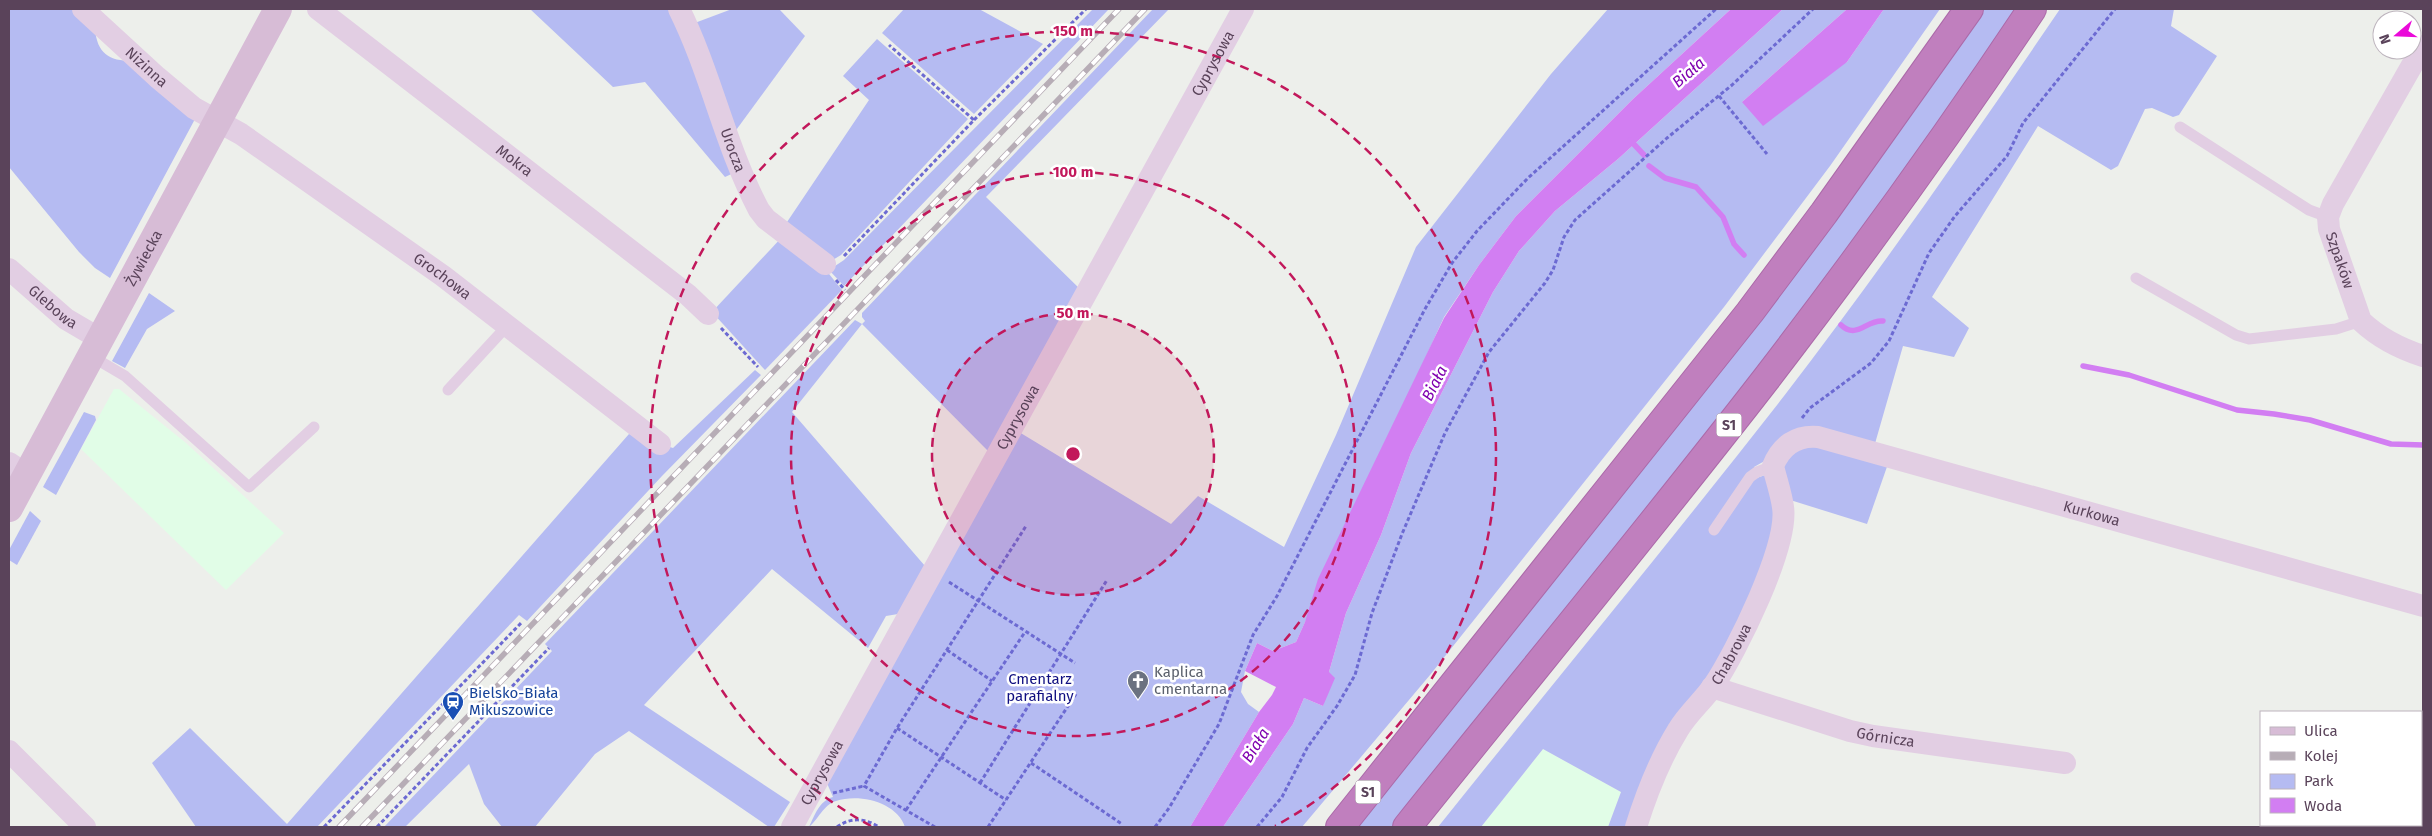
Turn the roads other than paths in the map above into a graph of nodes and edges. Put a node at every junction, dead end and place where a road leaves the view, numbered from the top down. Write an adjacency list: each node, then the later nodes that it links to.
1 (82, 9): 9 (street, Nizinna)
2 (278, 9): 9 (main road, Żywiecka)
3 (318, 9): 15 (street, Mokra)
4 (678, 9): 12 (street, Urocza)
5 (1243, 9): 32 (street, Cyprysowa)
6 (1969, 9): 33 (highway, S1)
7 (2032, 9): 34 (highway, S1)
8 (2423, 46): 11 (street, Szpaków)
9 (216, 120): 17 (street, Grochowa); 18 (main road, Żywiecka)
10 (2180, 127): 11 (lane)
11 (2328, 217): 16 (street, Szpaków)
12 (825, 264)
13 (9, 269): 18 (street, Glebowa)
14 (2136, 278): 16 (lane)
15 (708, 314)
16 (2360, 321): 19 (street)
17 (507, 326): 20 (lane); 22 (street, Grochowa)
18 (96, 347): 21 (lane); 24 (main road, Żywiecka)
19 (2423, 356)
20 (448, 390)
21 (314, 427)
22 (660, 444)
23 (1773, 466): 26 (lane); 27 (street, Kurkowa); 28 (street, Chabrowa)
24 (18, 469): 25 (main road, Żywiecka)
25 (9, 508)
26 (1714, 530)
27 (2423, 606)
28 (1712, 688): 30 (street, Górnicza); 35 (street, Chabrowa)
29 (9, 751): 31 (street)
30 (2064, 763)
31 (85, 827)
32 (792, 827)
33 (1340, 827)
34 (1407, 827)
35 (1636, 827)

